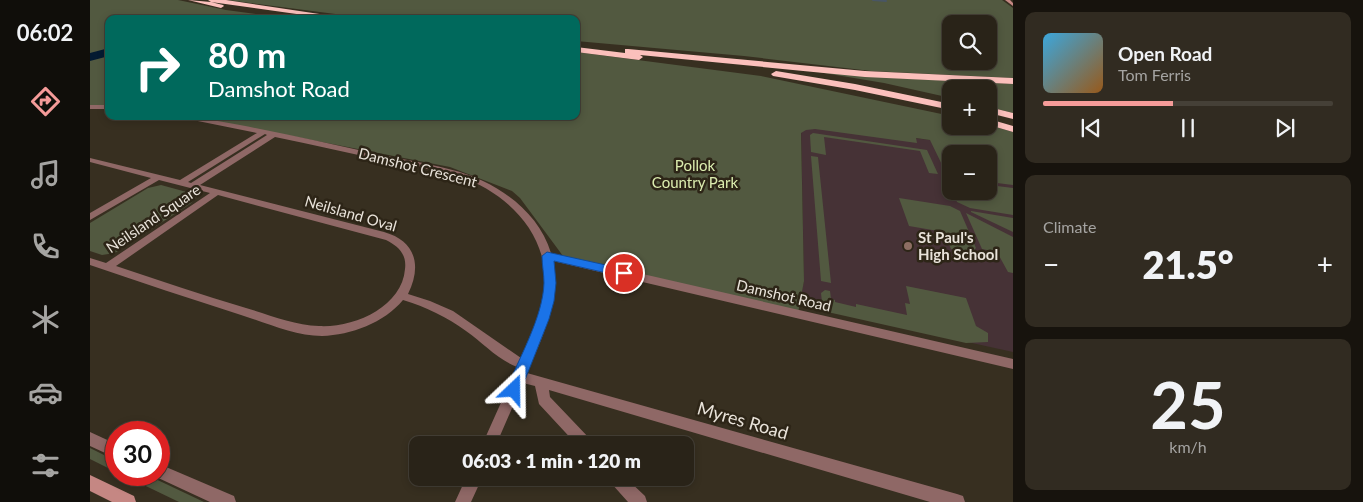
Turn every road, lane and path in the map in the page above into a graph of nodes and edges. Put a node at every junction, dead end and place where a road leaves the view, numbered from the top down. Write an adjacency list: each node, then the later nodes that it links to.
1 (191, 0): 5 (highway)
2 (211, 0): 6 (highway)
3 (1007, 0): 4 (main road)
4 (1013, 5)
5 (296, 15)
6 (303, 15)
7 (580, 45): 9 (highway)
8 (580, 50): 10 (highway)
9 (628, 51): 11 (highway); 12 (highway)
10 (792, 77): 13 (highway); 16 (highway)
11 (1013, 81)
12 (942, 99)
13 (942, 105)
14 (90, 107): 15 (street)
15 (105, 107)
16 (942, 110)
17 (997, 112): 18 (highway)
18 (1013, 116)
19 (997, 118): 21 (highway)
20 (198, 120): 24 (street, Damshot Crescent)
21 (1013, 122)
22 (997, 124): 23 (highway)
23 (1013, 129)
24 (264, 132): 25 (street, Damshot Crescent); 28 (street, Neilsland Square)
25 (274, 134): 29 (street, Neilsland Square); 32 (street, Damshot Crescent)
26 (90, 160): 27 (street, Neilsland Oval)
27 (156, 178): 28 (street, Neilsland Oval); 31 (street, Neilsland Square)
28 (180, 184): 29 (street, Neilsland Oval)
29 (191, 186): 30 (street, Neilsland Oval)
30 (216, 193): 34 (street, Neilsland Square); 35 (street, Neilsland Oval)
31 (90, 217)
32 (547, 256): 36 (street, Damshot Road); 37 (street, Damshot Crescent)
33 (90, 261): 34 (street)
34 (107, 267): 35 (street)
35 (402, 296): 37 (street, Myres Road)
36 (1013, 364)
37 (522, 370): 38 (street, Myres Road); 39 (street, Damshot Crescent)
38 (541, 382): 40 (street); 51 (street, Myres Road)
39 (493, 436)
40 (578, 436)
41 (90, 439): 42 (street)
42 (105, 446)
43 (170, 475): 48 (street)
44 (90, 484): 47 (main road)
45 (470, 486): 49 (street)
46 (624, 486): 50 (street)
47 (128, 502)
48 (228, 502)
49 (463, 502)
50 (639, 502)
51 (957, 502)

